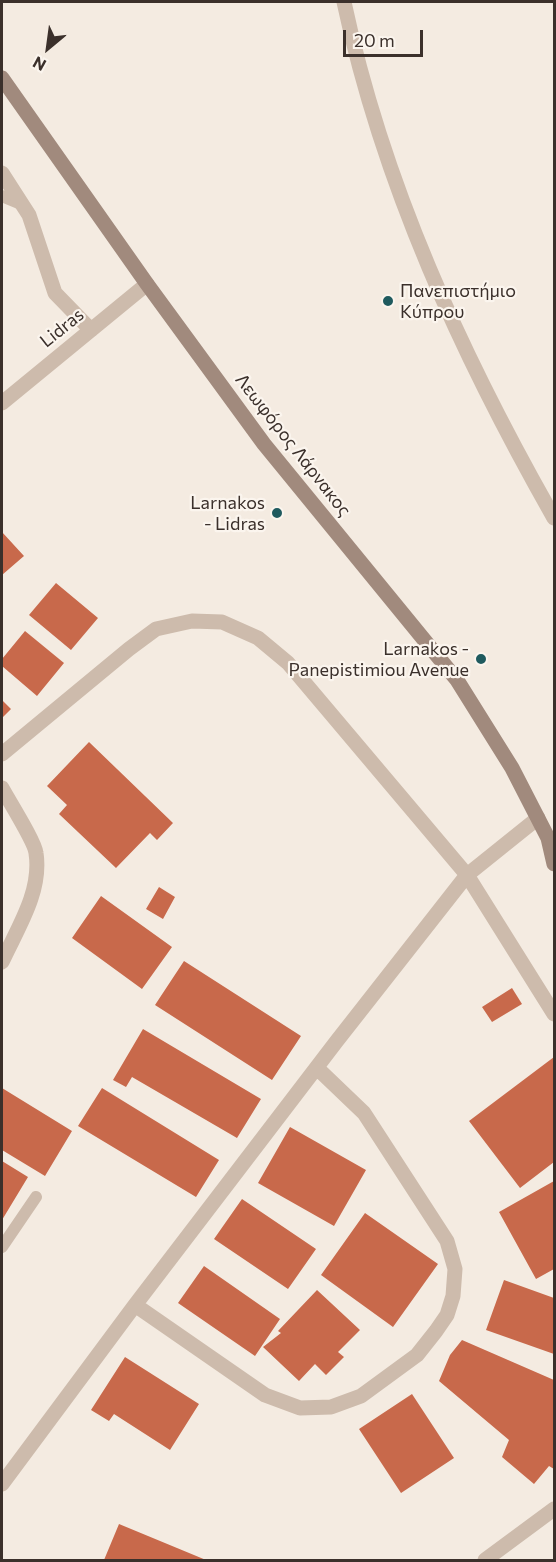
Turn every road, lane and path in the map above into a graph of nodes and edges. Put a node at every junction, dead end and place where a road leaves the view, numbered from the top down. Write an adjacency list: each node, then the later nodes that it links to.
1 (344, 2): 9 (street)
2 (2, 78): 6 (main road, Λεωφόρος Λάρνακος)
3 (2, 173): 5 (street)
4 (2, 196): 5 (lane)
5 (21, 204): 7 (street)
6 (147, 284): 7 (street, Lidras); 12 (main road, Λεωφόρος Λάρνακος)
7 (91, 330): 8 (street, Lidras)
8 (2, 403)
9 (555, 518)
10 (2, 754): 15 (street)
11 (2, 788): 16 (street)
12 (538, 818): 13 (main road, Λεωφόρος Λάρνακος); 15 (street)
13 (551, 840): 14 (main road, Λεωφόρος Λάρνακος)
14 (555, 864)
15 (468, 875): 17 (street); 18 (street)
16 (2, 962)
17 (555, 1014)
18 (317, 1068): 21 (street); 21 (street)
19 (36, 1197): 20 (lane)
20 (2, 1247)
21 (135, 1305): 22 (street)
22 (2, 1484)
23 (555, 1509): 24 (street)
24 (485, 1560)

